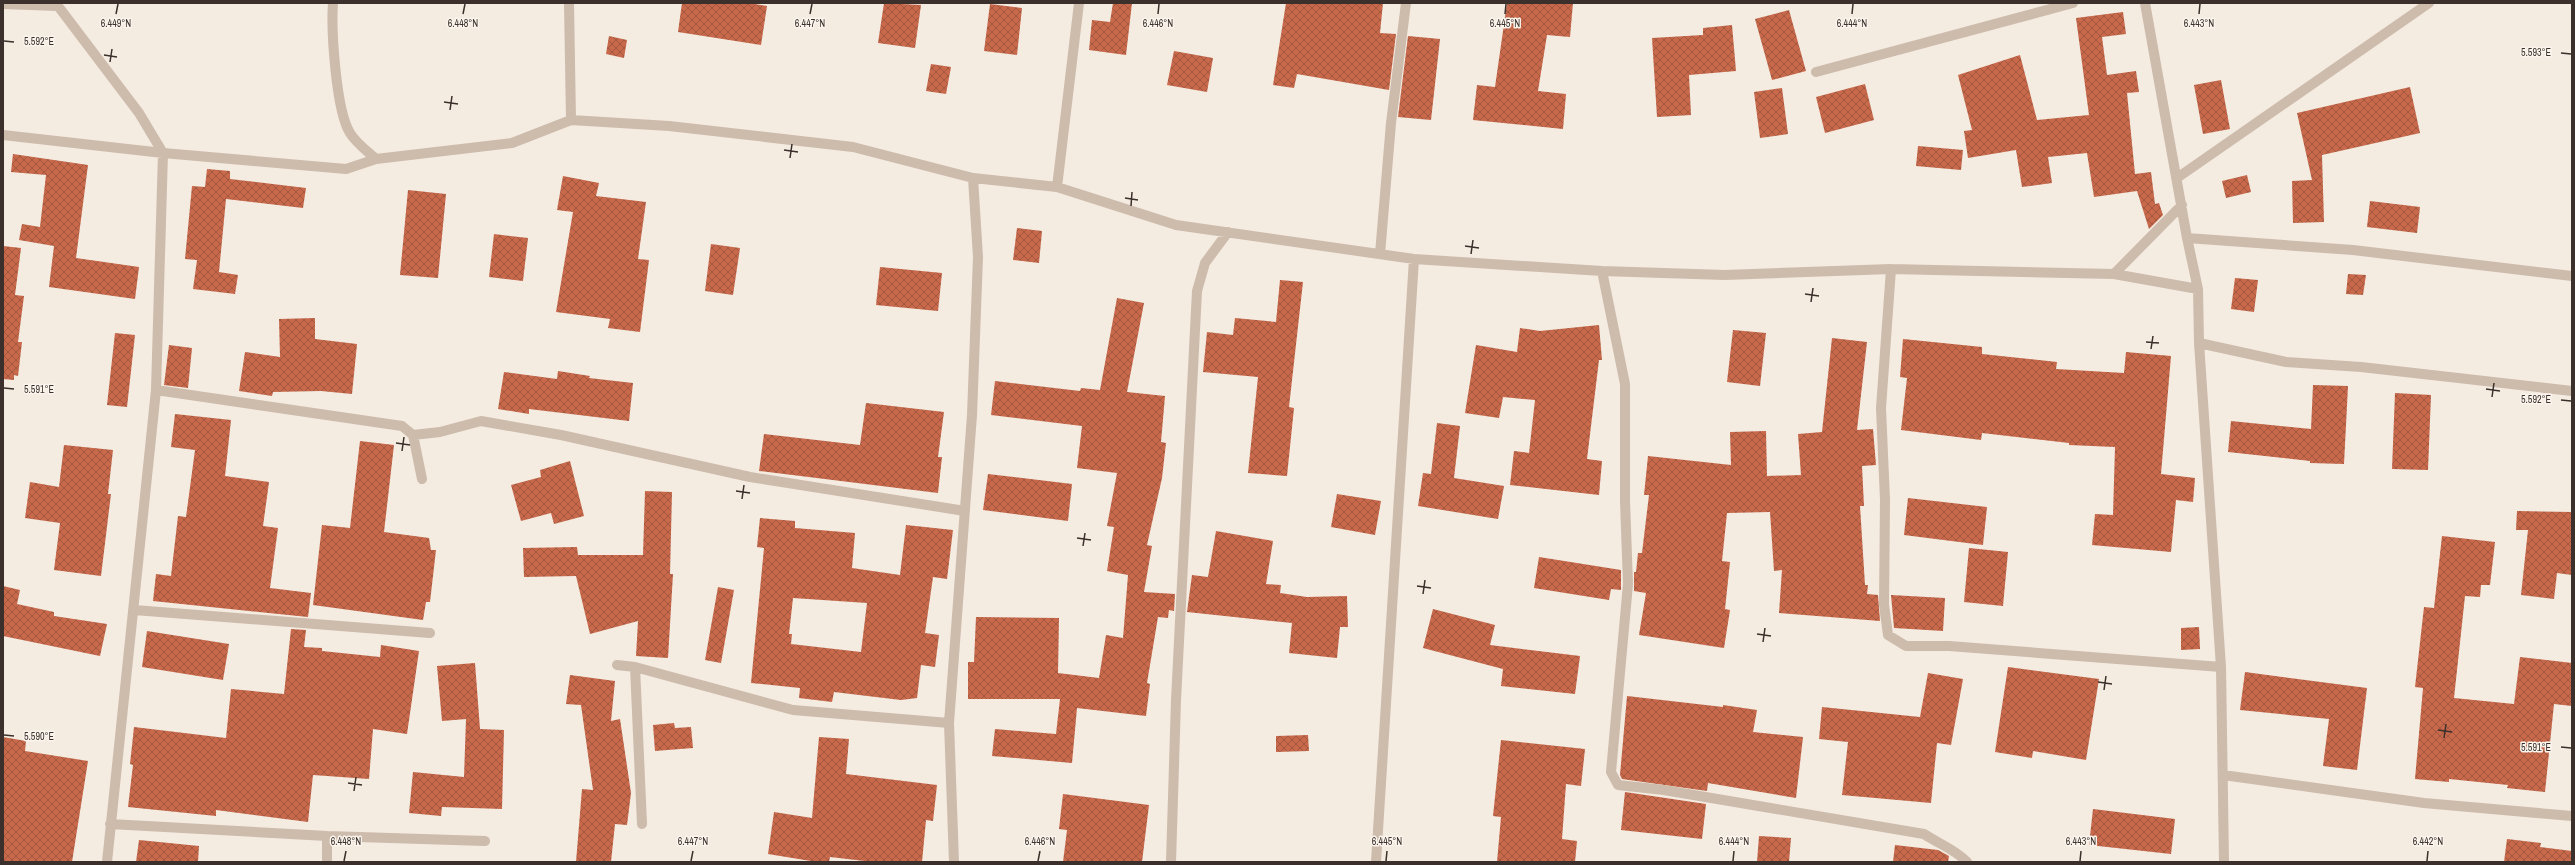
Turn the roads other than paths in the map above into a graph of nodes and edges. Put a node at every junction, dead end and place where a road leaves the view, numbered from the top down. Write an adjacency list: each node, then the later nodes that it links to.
1 (333, 3): 14 (street)
2 (569, 3): 11 (street)
3 (1079, 3): 17 (street)
4 (1406, 3): 21 (street)
5 (2073, 3): 10 (street)
6 (2145, 3): 16 (street)
7 (2429, 3): 16 (street)
8 (3, 4): 9 (street)
9 (58, 4): 13 (street)
10 (1816, 72)
11 (571, 120): 14 (street); 15 (street)
12 (3, 135): 13 (street)
13 (163, 154): 14 (street); 29 (street)
14 (376, 160)
15 (974, 178): 17 (street); 33 (street)
16 (2177, 178): 18 (street)
17 (1057, 187): 19 (street)
18 (2182, 205): 20 (street); 25 (street)
19 (1228, 232): 21 (street); 49 (street)
20 (2187, 238): 26 (street); 27 (street)
21 (1380, 254): 22 (street)
22 (1414, 259): 24 (street); 50 (street)
23 (1891, 269): 24 (street); 25 (street); 38 (street)
24 (1602, 271): 51 (street)
25 (2114, 274): 27 (street)
26 (2572, 276)
27 (2198, 289): 28 (street)
28 (2199, 343): 30 (street); 38 (street)
29 (156, 390): 31 (street); 34 (street)
30 (2572, 391)
31 (412, 435): 32 (street); 33 (street)
32 (422, 479)
33 (965, 511): 39 (street)
34 (134, 610): 35 (street); 42 (street)
35 (430, 633)
36 (617, 665): 37 (street)
37 (635, 667): 39 (street); 43 (street)
38 (2221, 667): 40 (street)
39 (948, 723): 48 (street)
40 (2223, 775): 41 (street); 52 (street)
41 (2572, 816)
42 (110, 824): 44 (street); 46 (street)
43 (642, 824)
44 (327, 836): 45 (street); 47 (street)
45 (485, 841)
46 (107, 862)
47 (327, 862)
48 (954, 862)
49 (1171, 862)
50 (1376, 862)
51 (1967, 862)
52 (2224, 862)

